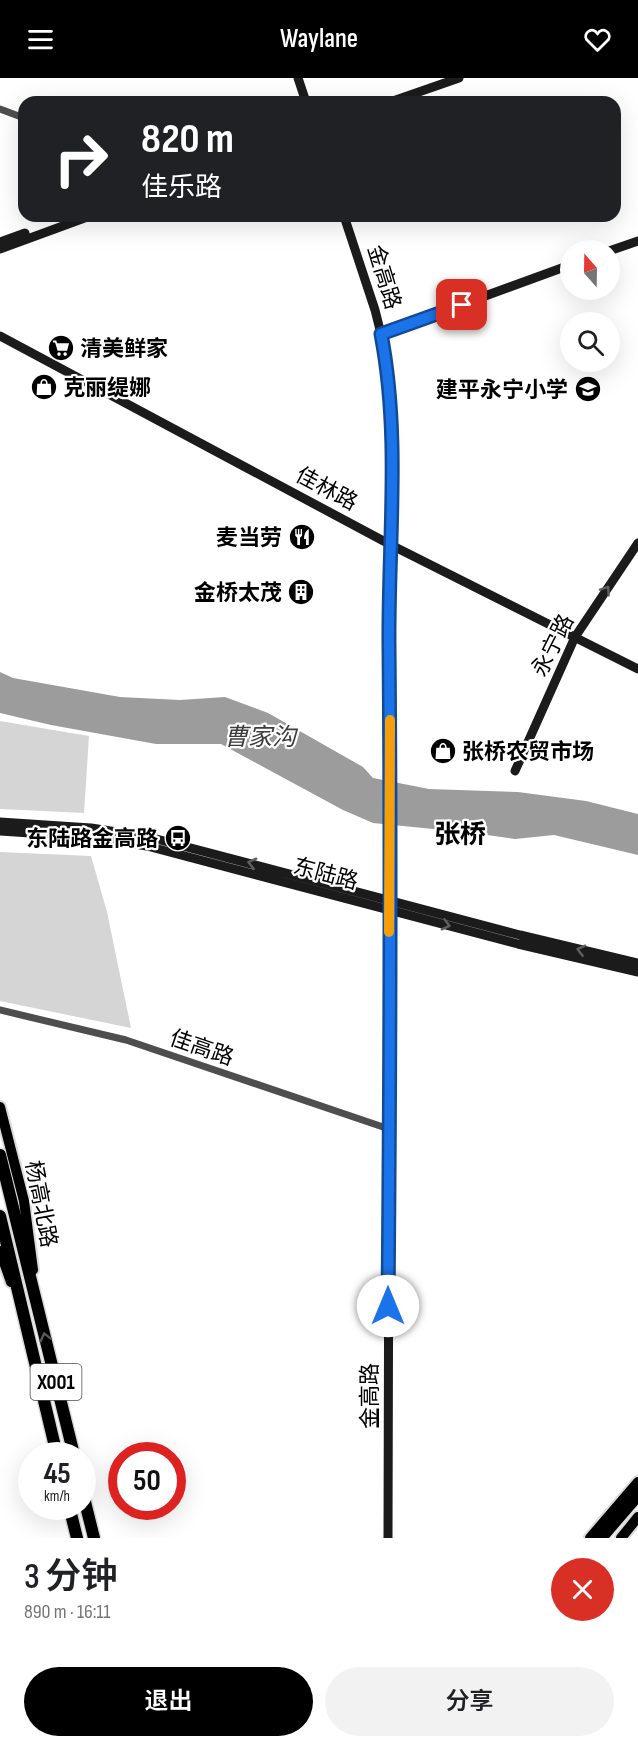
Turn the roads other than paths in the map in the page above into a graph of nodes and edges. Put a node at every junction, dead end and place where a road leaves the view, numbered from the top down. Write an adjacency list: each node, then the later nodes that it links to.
1 (298, 78): 3 (main road)
2 (459, 78): 4 (main road)
3 (304, 96)
4 (407, 96)
5 (0, 109): 6 (street)
6 (18, 116)
7 (55, 222): 11 (main road)
8 (74, 222): 13 (main road)
9 (346, 222): 15 (main road, 金高路)
10 (638, 241): 12 (main road)
11 (0, 242)
12 (620, 247)
13 (0, 249)
14 (560, 269): 15 (main road)
15 (381, 334): 18 (main road, 金高路)
16 (0, 336): 18 (main road, 佳林路)
17 (638, 543): 19 (main road, 永宁路, one-way to 17)
18 (391, 545): 19 (main road, 佳林路); 24 (main road, 金高路)
19 (575, 637): 20 (main road, 佳林路); 21 (main road, 永宁路)
20 (638, 669)
21 (515, 771)
22 (0, 822): 24 (main road, 东陆路, one-way to 22)
23 (0, 831): 24 (main road, 东陆路)
24 (390, 905): 25 (main road, 东陆路, one-way to 24); 26 (main road, 东陆路, one-way to 26); 29 (main road, 金高路)
25 (638, 963)
26 (638, 972)
27 (0, 1010): 29 (street, 佳高路)
28 (0, 1107): 33 (main road, 杨高北路 / X001)
29 (389, 1129): 45 (main road, 金高路)
30 (0, 1155): 33 (highway, 杨高北路 / X001)
31 (0, 1216): 34 (highway, 杨高北路 / X001)
32 (0, 1251): 34 (main road, 杨高北路 / X001)
33 (38, 1309): 36 (highway, 杨高北路 / X001, one-way to 33)
34 (22, 1312): 35 (highway, 杨高北路 / X001)
35 (54, 1442)
36 (71, 1442)
37 (638, 1482): 46 (main road)
38 (638, 1495): 47 (highway)
39 (638, 1505): 48 (highway)
40 (638, 1517): 49 (main road)
41 (72, 1520): 43 (highway)
42 (90, 1520): 44 (highway)
43 (77, 1538)
44 (94, 1538)
45 (388, 1538)
46 (590, 1538)
47 (601, 1538)
48 (611, 1538)
49 (621, 1538)

